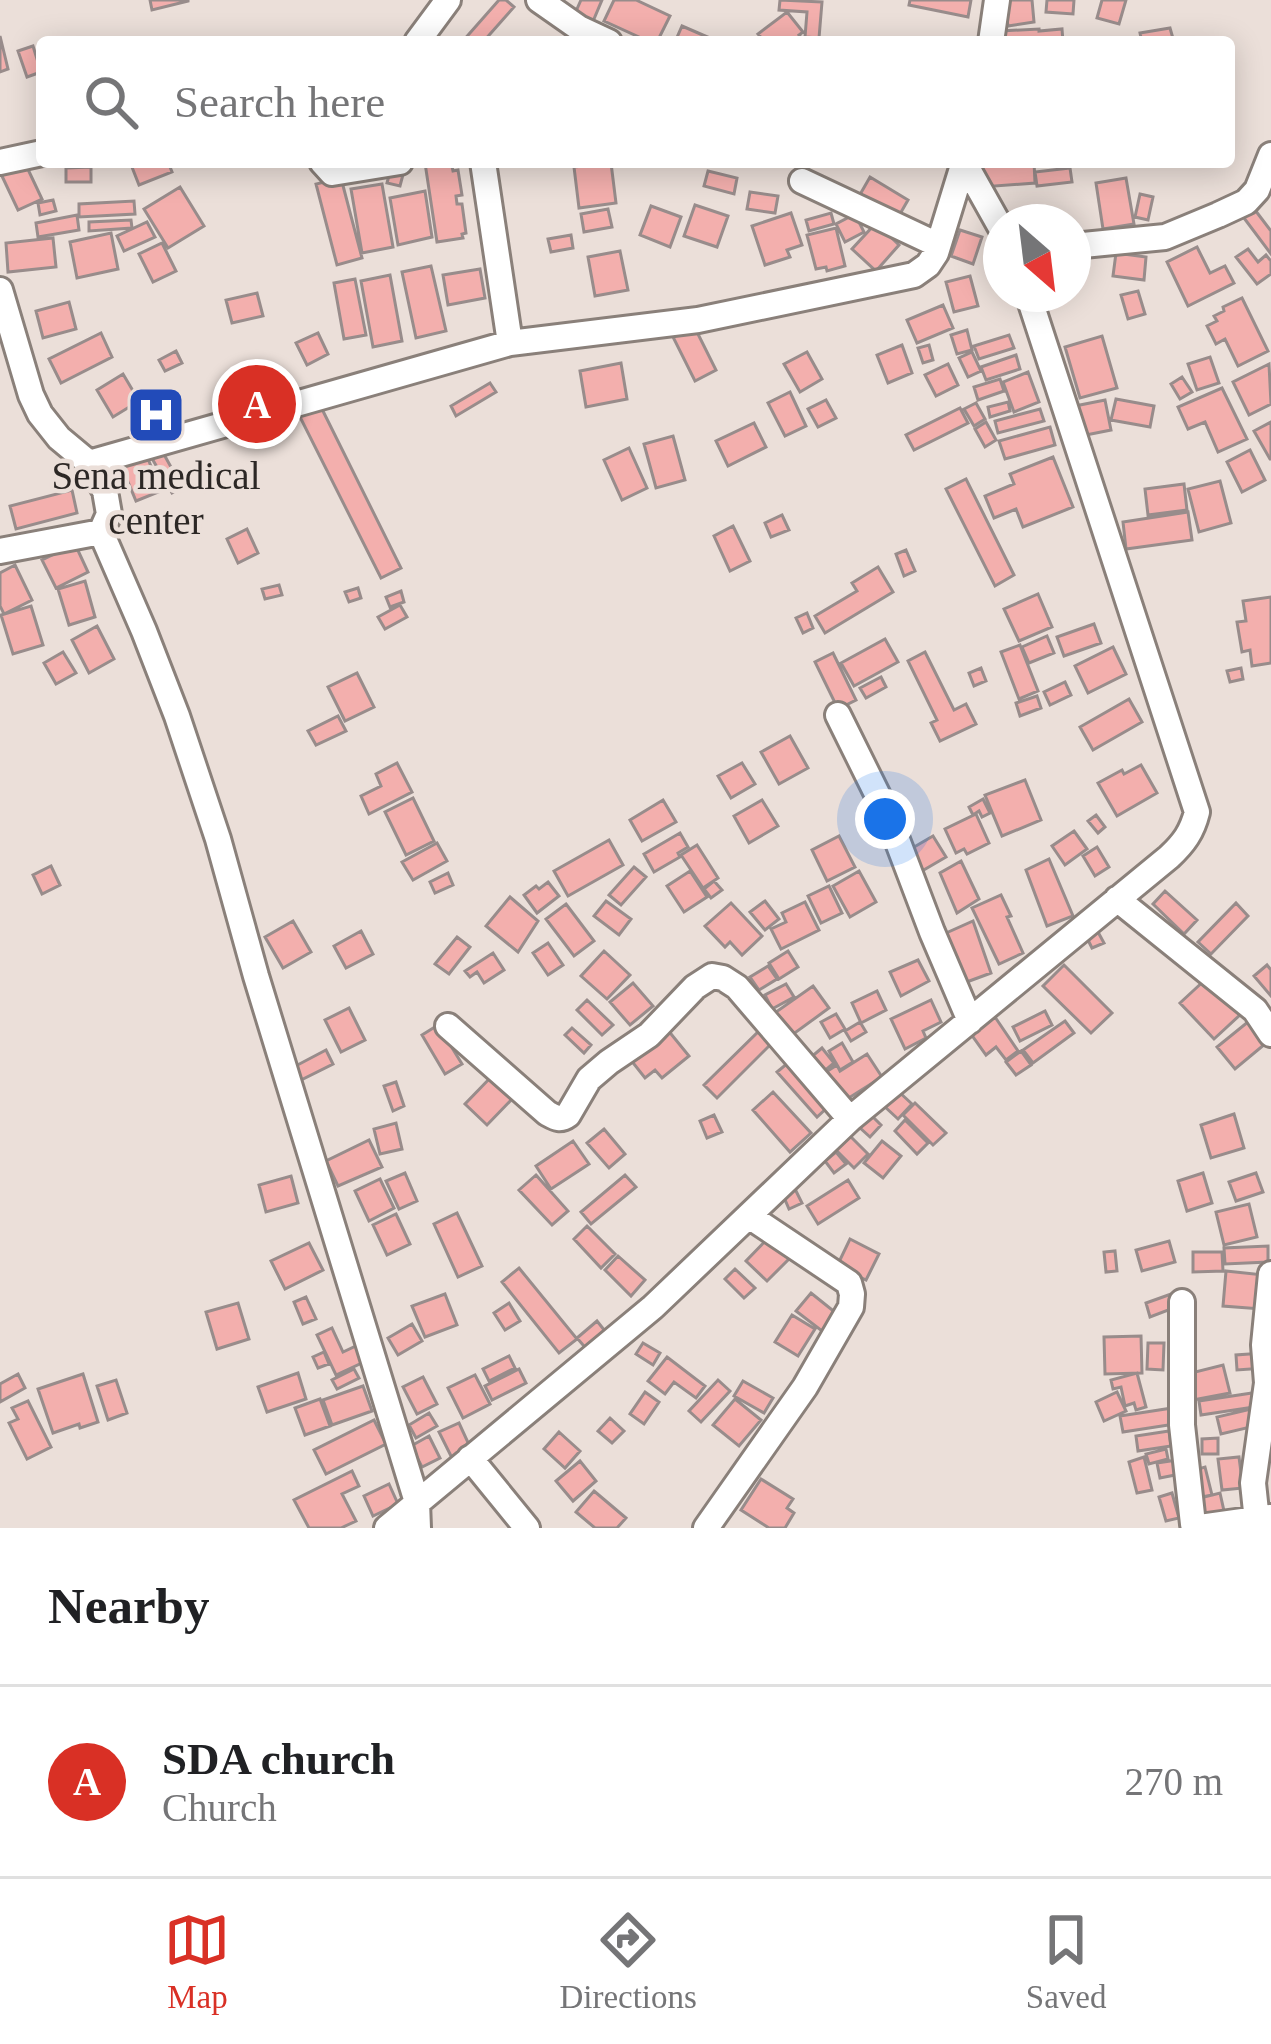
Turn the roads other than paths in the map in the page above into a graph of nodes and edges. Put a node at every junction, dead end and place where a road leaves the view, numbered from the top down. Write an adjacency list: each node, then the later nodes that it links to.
1 (448, 0): 4 (street)
2 (539, 0): 5 (street)
3 (997, 0): 6 (street)
4 (421, 36)
5 (597, 36)
6 (992, 36)
7 (36, 155): 9 (street)
8 (1271, 155): 17 (street)
9 (0, 163)
10 (328, 168): 11 (street)
11 (359, 168)
12 (484, 168): 21 (street)
13 (962, 168): 18 (street)
14 (967, 168): 16 (street)
15 (802, 181): 18 (street)
16 (988, 204)
17 (1091, 244)
18 (938, 245): 21 (street)
19 (0, 290): 22 (street)
20 (1034, 312): 26 (street)
21 (510, 343): 22 (street)
22 (89, 463): 23 (street)
23 (101, 532): 24 (street); 35 (street)
24 (0, 551)
25 (838, 715): 27 (street)
26 (1118, 899): 27 (street); 29 (street)
27 (970, 1021): 30 (street)
28 (448, 1026): 30 (street)
29 (1271, 1034)
30 (850, 1119): 31 (street)
31 (749, 1216): 34 (street); 39 (street)
32 (1271, 1274): 36 (street)
33 (1182, 1302): 36 (street)
34 (470, 1459): 35 (street); 38 (street)
35 (418, 1515): 37 (street)
36 (1260, 1522)
37 (387, 1528)
38 (527, 1528)
39 (706, 1528)

